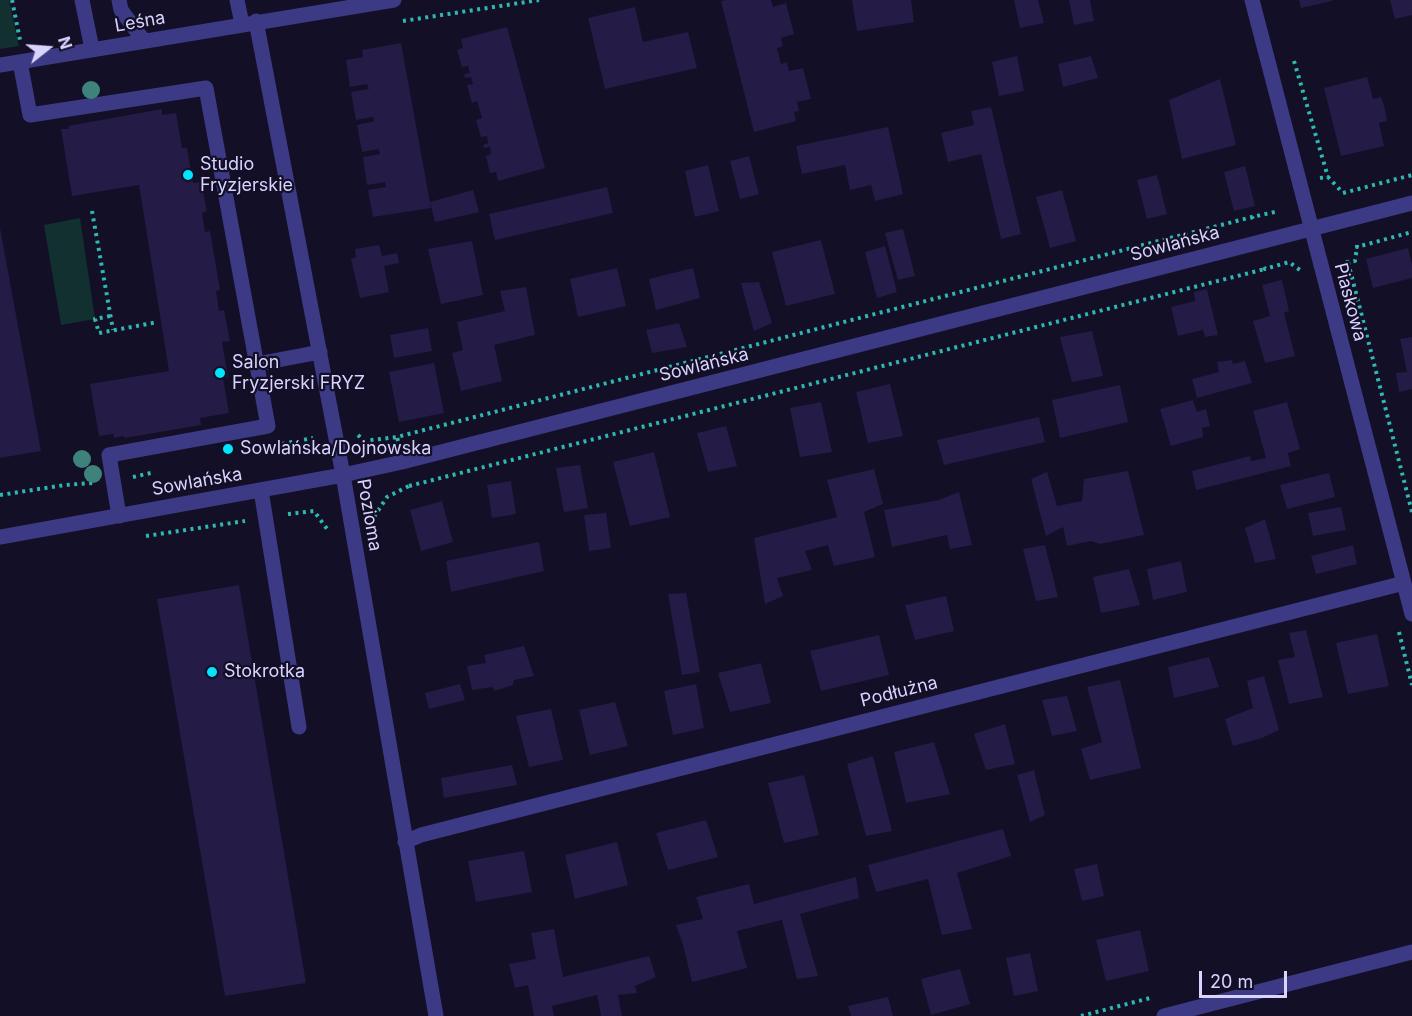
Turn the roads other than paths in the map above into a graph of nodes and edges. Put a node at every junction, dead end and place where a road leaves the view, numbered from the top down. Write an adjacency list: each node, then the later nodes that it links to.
1 (82, 0): 8 (street)
2 (119, 0): 7 (street)
3 (237, 0): 6 (street, Pozioma)
4 (394, 0): 6 (street, Leśna)
5 (1252, 0): 12 (street, Piaskowa)
6 (249, 23): 7 (street, Leśna); 13 (street, Pozioma)
7 (144, 41): 8 (street, Leśna)
8 (92, 50): 9 (street, Leśna)
9 (21, 56): 10 (street, Leśna); 14 (street)
10 (0, 65)
11 (1412, 203): 12 (street, Sowlańska)
12 (1311, 229): 15 (street, Sowlańska); 19 (street, Piaskowa)
13 (320, 352): 14 (street); 15 (street, Pozioma)
14 (256, 364): 17 (street)
15 (343, 475): 16 (street, Sowlańska); 22 (street, Pozioma)
16 (261, 490): 17 (street, Sowlańska); 21 (street)
17 (119, 516): 18 (street, Sowlańska)
18 (0, 537)
19 (1404, 583): 20 (street, Piaskowa); 22 (street, Podłużna)
20 (1412, 614)
21 (298, 727)
22 (405, 842): 24 (street, Pozioma)
23 (1412, 952): 25 (street)
24 (436, 1016)
25 (1164, 1016)

